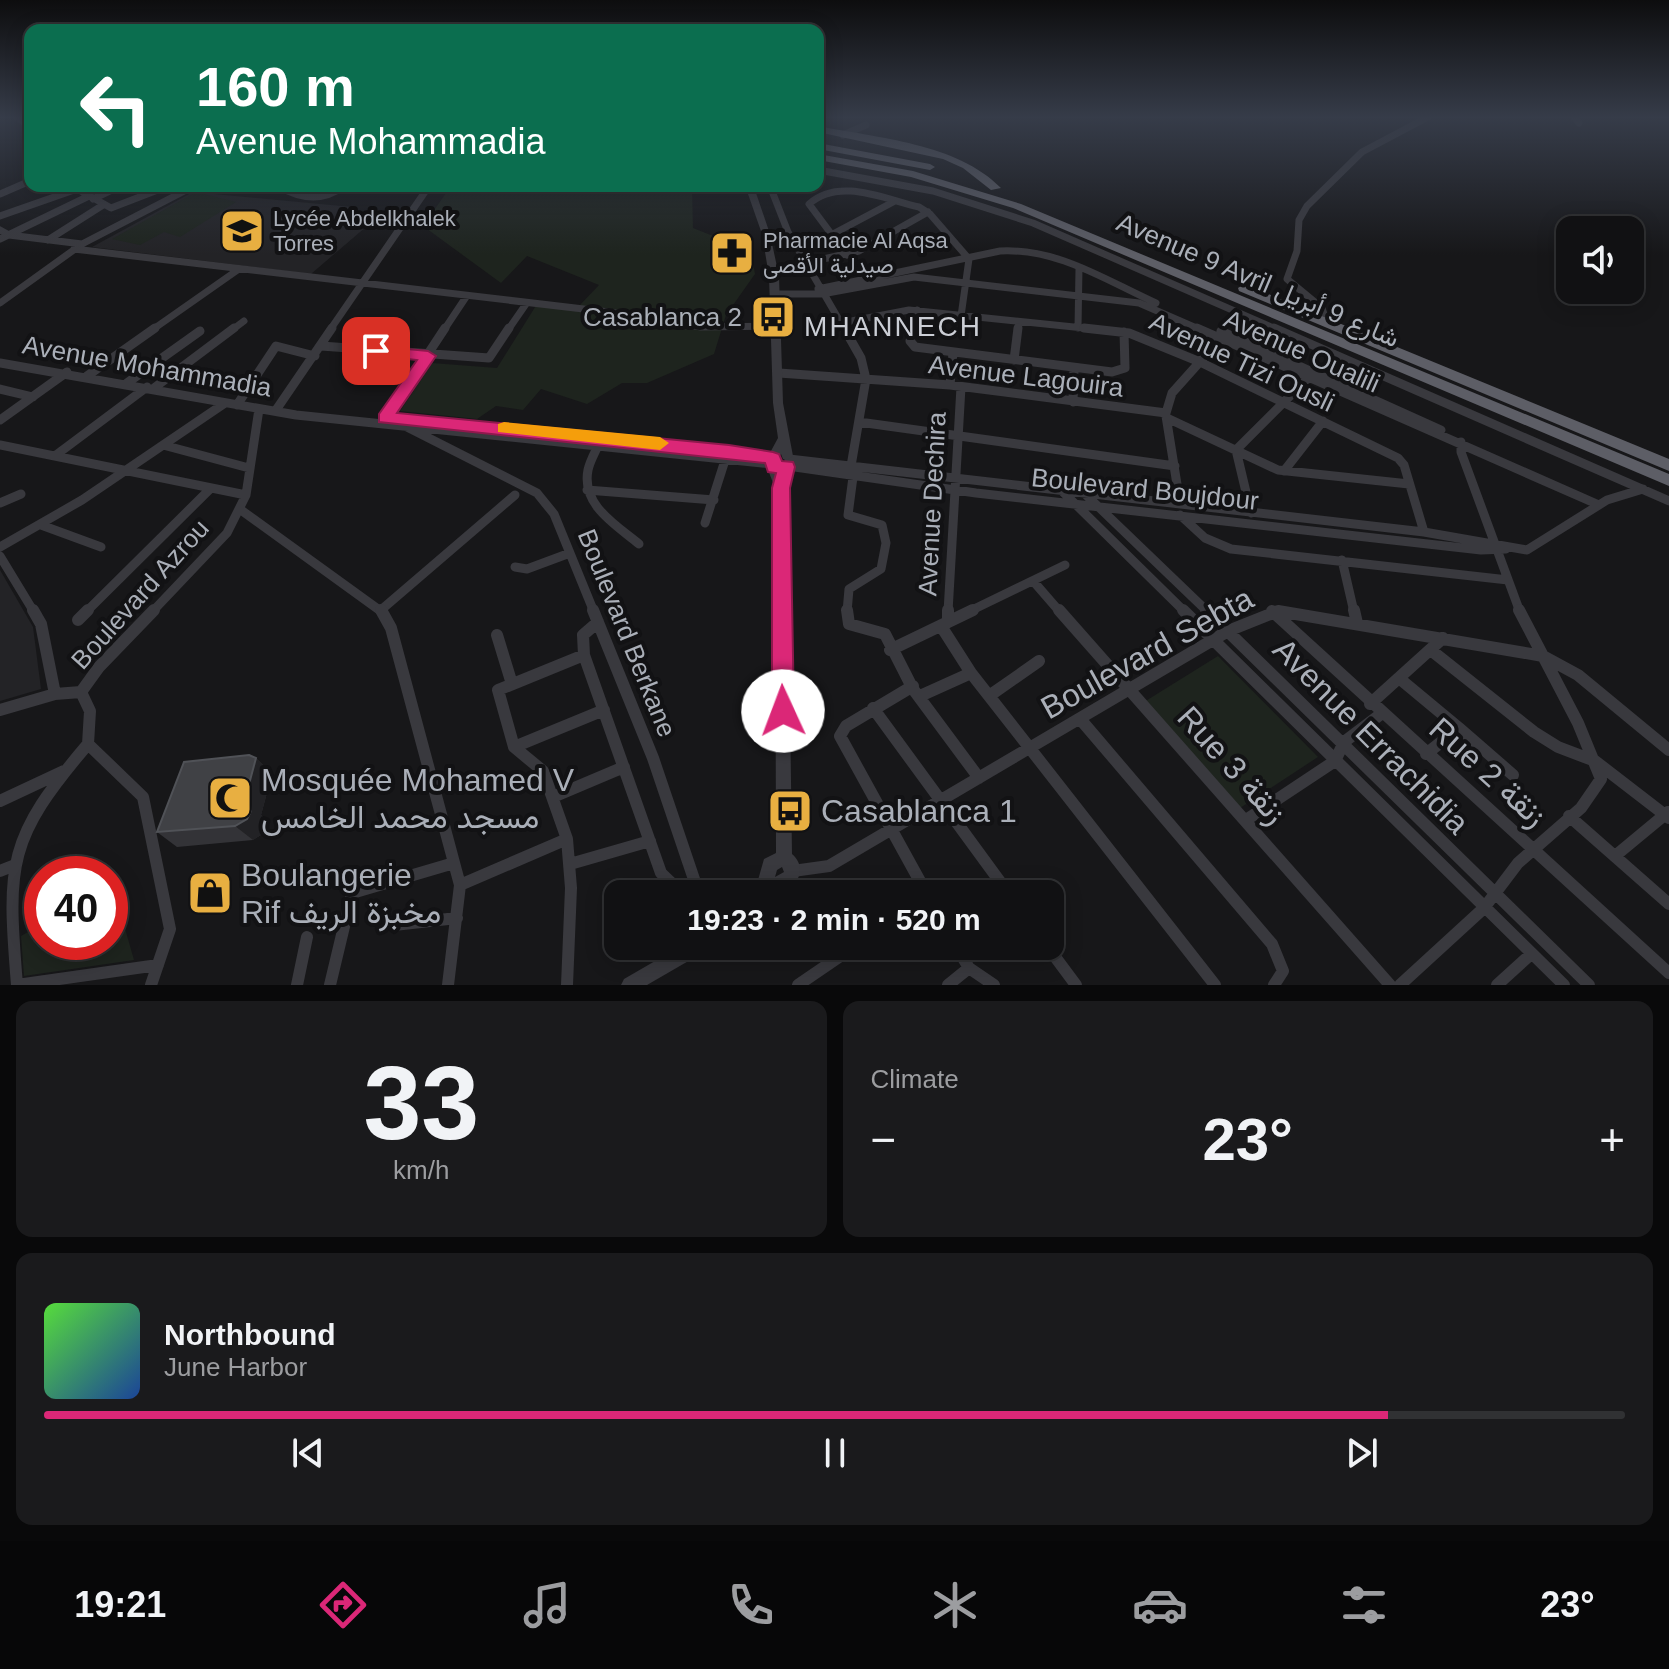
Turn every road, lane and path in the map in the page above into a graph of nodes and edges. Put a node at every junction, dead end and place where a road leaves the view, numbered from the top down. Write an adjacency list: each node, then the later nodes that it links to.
1 (856, 163): 100 (highway, Avenue 9 Avril شارع 9 أبريل)
2 (869, 163): 8 (highway, Avenue 9 Avril شارع 9 أبريل)
3 (961, 163): 8 (highway)
4 (1349, 163): 53 (street)
5 (824, 171): 6 (street)
6 (881, 180): 20 (street); 110 (street)
7 (24, 184): 19 (street)
8 (995, 188): 53 (highway, Avenue 9 Avril شارع 9 أبريل)
9 (61, 192): 25 (street)
10 (82, 192): 21 (street)
11 (104, 192): 21 (street)
12 (153, 192): 23 (street)
13 (182, 192): 31 (street)
14 (286, 192): 15 (street)
15 (337, 192)
16 (425, 192): 39 (street)
17 (752, 192): 42 (street)
18 (771, 192): 35 (street)
19 (0, 194)
20 (869, 195): 22 (street); 28 (street)
21 (91, 197): 23 (street); 27 (street)
22 (896, 201): 24 (street); 28 (street)
23 (103, 205): 30 (street)
24 (928, 212): 33 (street); 34 (street)
25 (0, 216)
26 (0, 230): 27 (street)
27 (9, 235): 29 (street); 30 (street)
28 (831, 235): 33 (street)
29 (0, 239)
30 (48, 240): 31 (street)
31 (82, 244): 32 (street)
32 (74, 249): 37 (street); 46 (street)
33 (847, 255): 35 (street)
34 (969, 259): 36 (street, Avenue Oualili); 38 (street, Avenue Oualili); 40 (street)
35 (805, 263): 41 (street)
36 (1079, 268): 43 (street); 45 (street, Avenue Oualili)
37 (239, 269): 39 (street); 69 (street)
38 (915, 273): 40 (street); 41 (street, Avenue Oualili)
39 (362, 284): 44 (street); 59 (street)
40 (966, 285): 43 (street); 49 (street)
41 (818, 292): 42 (street, Avenue Oualili); 52 (street)
42 (777, 294): 54 (street)
43 (1077, 296): 45 (street); 55 (street)
44 (466, 297): 47 (street); 62 (street)
45 (1135, 299): 58 (street, Avenue Oualili)
46 (1, 301)
47 (526, 304): 54 (street); 62 (street)
48 (917, 310): 49 (street, Avenue Tizi Ousli); 52 (street, Avenue Tizi Ousli); 60 (street)
49 (961, 316): 51 (street, Avenue Tizi Ousli)
50 (244, 321): 74 (street)
51 (1019, 322): 55 (street, Avenue Tizi Ousli); 63 (street)
52 (841, 323): 71 (street)
53 (1327, 323): 102 (highway, Avenue 9 Avril شارع 9 أبريل)
54 (778, 326): 68 (street)
55 (1078, 328): 57 (street, Avenue Tizi Ousli)
56 (200, 331): 72 (street)
57 (1124, 332): 64 (street, Avenue Tizi Ousli); 66 (street)
58 (1223, 335): 64 (street); 70 (street, Avenue Oualili); 93 (street, Avenue Oualili)
59 (321, 346): 61 (street); 62 (street)
60 (953, 353): 63 (street); 73 (street)
61 (315, 356): 81 (street); 83 (street)
62 (428, 356): 86 (street)
63 (1014, 360): 66 (street)
64 (1200, 362): 80 (street, Avenue Tizi Ousli); 84 (street)
65 (2, 365): 67 (street, Avenue Mohammadia)
66 (1074, 368): 78 (street)
67 (67, 372): 69 (street, Avenue Mohammadia); 77 (street)
68 (779, 373): 71 (street, Avenue Lagouira); 101 (street)
69 (87, 376): 72 (street, Avenue Mohammadia)
70 (1308, 378): 80 (street); 93 (street, Avenue Oualili)
71 (866, 379): 73 (street, Avenue Lagouira); 89 (street)
72 (127, 383): 74 (street, Avenue Mohammadia)
73 (950, 385): 75 (street, Avenue Lagouira)
74 (151, 387): 79 (street, Avenue Mohammadia); 98 (street)
75 (961, 387): 78 (street, Avenue Lagouira); 91 (street, Avenue Dechira)
76 (0, 389): 77 (street)
77 (33, 397): 85 (street)
78 (1073, 402): 84 (street, Avenue Lagouira)
79 (225, 403): 81 (street, Avenue Mohammadia); 95 (street)
80 (1283, 403): 87 (street, Avenue Tizi Ousli); 97 (street)
81 (237, 405): 82 (street, Avenue Mohammadia)
82 (259, 409): 83 (street, Avenue Mohammadia); 105 (street, Boulevard Azrou)
83 (281, 411): 86 (street, Avenue Mohammadia)
84 (1166, 416): 97 (street, Avenue Lagouira); 104 (street)
85 (0, 420)
86 (384, 420): 88 (street, Avenue Mohammadia)
87 (1323, 421): 106 (street); 112 (street, Avenue Tizi Ousli)
88 (405, 422): 90 (street, Avenue Mohammadia); 92 (street, Avenue Mohammadia); 96 (street, Boulevard Berkane)
89 (859, 422): 91 (street); 103 (street)
90 (457, 430): 92 (street, Avenue Mohammadia); 96 (street)
91 (954, 433): 104 (street); 109 (street, Avenue Dechira)
92 (600, 441): 99 (street, Avenue Mohammadia); 116 (street)
93 (1461, 442): 127 (street, Avenue Oualili); 138 (street)
94 (0, 445): 98 (street)
95 (163, 445): 105 (street); 107 (street)
96 (443, 447): 139 (street, Boulevard Berkane)
97 (1236, 450): 106 (street, Avenue Lagouira); 130 (street)
98 (56, 455): 107 (street)
99 (727, 455): 101 (street, Avenue Mohammadia); 122 (street)
100 (1617, 458): 110 (street); 111 (highway, Avenue 9 Avril شارع 9 أبريل)
101 (781, 462): 103 (street, Boulevard Boujdour); 108 (street, Boulevard Boujdour); 201 (street)
102 (1669, 465)
103 (851, 466): 109 (street, Boulevard Boujdour)
104 (1175, 466): 125 (street)
105 (249, 468): 120 (street, Boulevard Azrou)
106 (1284, 471): 112 (street, Avenue Lagouira)
107 (124, 472): 113 (street); 133 (street)
108 (853, 477): 117 (street, Boulevard Boujdour); 156 (street)
109 (956, 478): 114 (street, Boulevard Boujdour); 117 (street, Avenue Dechira)
110 (1625, 480): 115 (street)
111 (1669, 480)
112 (1409, 484): 134 (street, Avenue Tizi Ousli)
113 (210, 489): 120 (street); 148 (street)
114 (1060, 489): 118 (street, Boulevard Boujdour); 126 (street, Avenue Errachidia)
115 (1643, 489): 123 (street); 127 (street)
116 (587, 490): 122 (street); 135 (street)
117 (955, 490): 126 (street, Boulevard Boujdour); 151 (street, Avenue Dechira)
118 (1082, 491): 125 (street, Boulevard Boujdour); 128 (street, Avenue Errachidia)
119 (21, 494): 124 (street)
120 (246, 495): 129 (street, Boulevard Azrou)
121 (515, 495): 146 (street)
122 (714, 500): 132 (street)
123 (1669, 501)
124 (0, 503)
125 (1180, 503): 130 (street, Boulevard Boujdour)
126 (1077, 504): 128 (street, Boulevard Boujdour); 155 (street, Avenue Errachidia)
127 (1599, 505): 138 (street)
128 (1099, 507): 131 (street, Boulevard Boujdour); 152 (street, Avenue Errachidia)
129 (241, 510): 146 (street); 166 (street, Boulevard Azrou)
130 (1251, 513): 134 (street, Boulevard Boujdour)
131 (1180, 515): 138 (street, Boulevard Boujdour); 141 (street)
132 (705, 523)
133 (41, 525): 136 (street); 137 (street)
134 (1424, 532): 138 (street, Boulevard Boujdour)
135 (639, 544)
136 (0, 547)
137 (101, 547)
138 (1499, 548): 144 (street)
139 (570, 553): 143 (street); 149 (street, Boulevard Berkane)
140 (0, 556): 167 (street)
141 (1342, 560): 144 (street); 150 (street)
142 (1065, 565): 145 (street)
143 (515, 567)
144 (1508, 580): 159 (street)
145 (1034, 582): 151 (street); 164 (street, Rue 3 زنقة)
146 (381, 610): 199 (street)
147 (1272, 611): 150 (street, Boulevard Sebta); 152 (street, Boulevard Sebta); 169 (street, Rue 2 زنقة)
148 (78, 620)
149 (598, 622): 158 (street); 205 (street, Boulevard Berkane)
150 (1357, 623): 154 (street, Boulevard Sebta)
151 (944, 624): 156 (street); 161 (street)
152 (1228, 631): 155 (street, Boulevard Sebta); 176 (street, Avenue Errachidia)
153 (497, 635): 163 (street)
154 (1443, 638): 157 (street); 159 (street, Boulevard Sebta)
155 (1214, 640): 164 (street, Boulevard Sebta); 182 (street, Avenue Errachidia)
156 (890, 650): 165 (street)
157 (1432, 651): 162 (street); 183 (street)
158 (584, 655): 163 (street); 172 (street)
159 (1543, 656): 180 (street, Boulevard Sebta); 183 (street)
160 (1039, 661): 168 (street)
161 (971, 673): 165 (street); 168 (street)
162 (1400, 679): 169 (street); 175 (street)
163 (512, 684): 178 (street)
164 (1130, 690): 174 (street, Boulevard Sebta); 193 (street, Rue 3 زنقة)
165 (917, 691): 170 (street); 187 (street)
166 (81, 692): 167 (street, Boulevard Azrou); 177 (street)
167 (55, 694): 171 (street, Boulevard Azrou)
168 (989, 696): 179 (street)
169 (1370, 704): 173 (street, Rue 2 زنقة)
170 (873, 708): 190 (street); 194 (street)
171 (0, 710)
172 (604, 710): 178 (street); 184 (street)
173 (1381, 714): 176 (street); 181 (street, Rue 2 زنقة)
174 (1081, 720): 179 (street, Boulevard Sebta); 237 (street)
175 (1459, 728): 181 (street); 186 (street)
176 (1344, 742): 182 (street); 210 (street, Avenue Errachidia)
177 (88, 744): 185 (street); 222 (street)
178 (514, 747): 188 (street)
179 (1030, 747): 187 (street, Boulevard Sebta); 236 (street)
180 (1669, 750)
181 (1426, 754): 197 (street, Rue 2 زنقة)
182 (1335, 761): 193 (street); 212 (street, Avenue Errachidia)
183 (1595, 761): 191 (street); 192 (street)
184 (624, 767): 188 (street); 196 (street)
185 (67, 770): 189 (street); 202 (street)
186 (1513, 775)
187 (979, 778): 190 (street, Boulevard Sebta)
188 (553, 797): 195 (street)
189 (0, 801)
190 (942, 802): 194 (street, Boulevard Sebta); 208 (street)
191 (1668, 814): 198 (street)
192 (1569, 816): 197 (street); 198 (street)
193 (1246, 820): 238 (street, Rue 3 زنقة)
194 (893, 830): 201 (street, Boulevard Sebta); 207 (street)
195 (567, 839): 200 (street); 209 (street)
196 (650, 841): 200 (street); 204 (street)
197 (1532, 848): 210 (street); 224 (street, Rue 2 زنقة)
198 (1615, 856): 211 (street)
199 (454, 863): 209 (street); 228 (street)
200 (570, 864): 230 (street)
201 (789, 864): 206 (street)
202 (15, 865): 203 (street); 215 (street)
203 (0, 871)
204 (668, 880)
205 (694, 880)
206 (788, 880)
207 (920, 880)
208 (999, 880)
209 (460, 885): 213 (street)
210 (1493, 892): 212 (street); 242 (street, Avenue Errachidia)
211 (1669, 904)
212 (1484, 908): 217 (street, Avenue Errachidia); 239 (street)
213 (457, 918): 214 (street); 229 (street)
214 (394, 925)
215 (6, 928): 225 (street)
216 (307, 937): 227 (street)
217 (1531, 954): 240 (street); 241 (street, Avenue Errachidia)
218 (674, 960): 231 (street)
219 (835, 960): 232 (street)
220 (964, 960): 223 (street)
221 (1057, 960): 235 (street)
222 (158, 965): 225 (street); 226 (street)
223 (969, 968): 233 (street); 234 (street)
224 (1668, 973)
225 (17, 985)
226 (151, 985)
227 (297, 985)
228 (330, 985)
229 (448, 985)
230 (567, 985)
231 (630, 985)
232 (798, 985)
233 (948, 985)
234 (994, 985)
235 (1076, 985)
236 (1215, 985)
237 (1274, 985)
238 (1390, 985)
239 (1400, 985)
240 (1497, 985)
241 (1564, 985)
242 (1589, 985)

